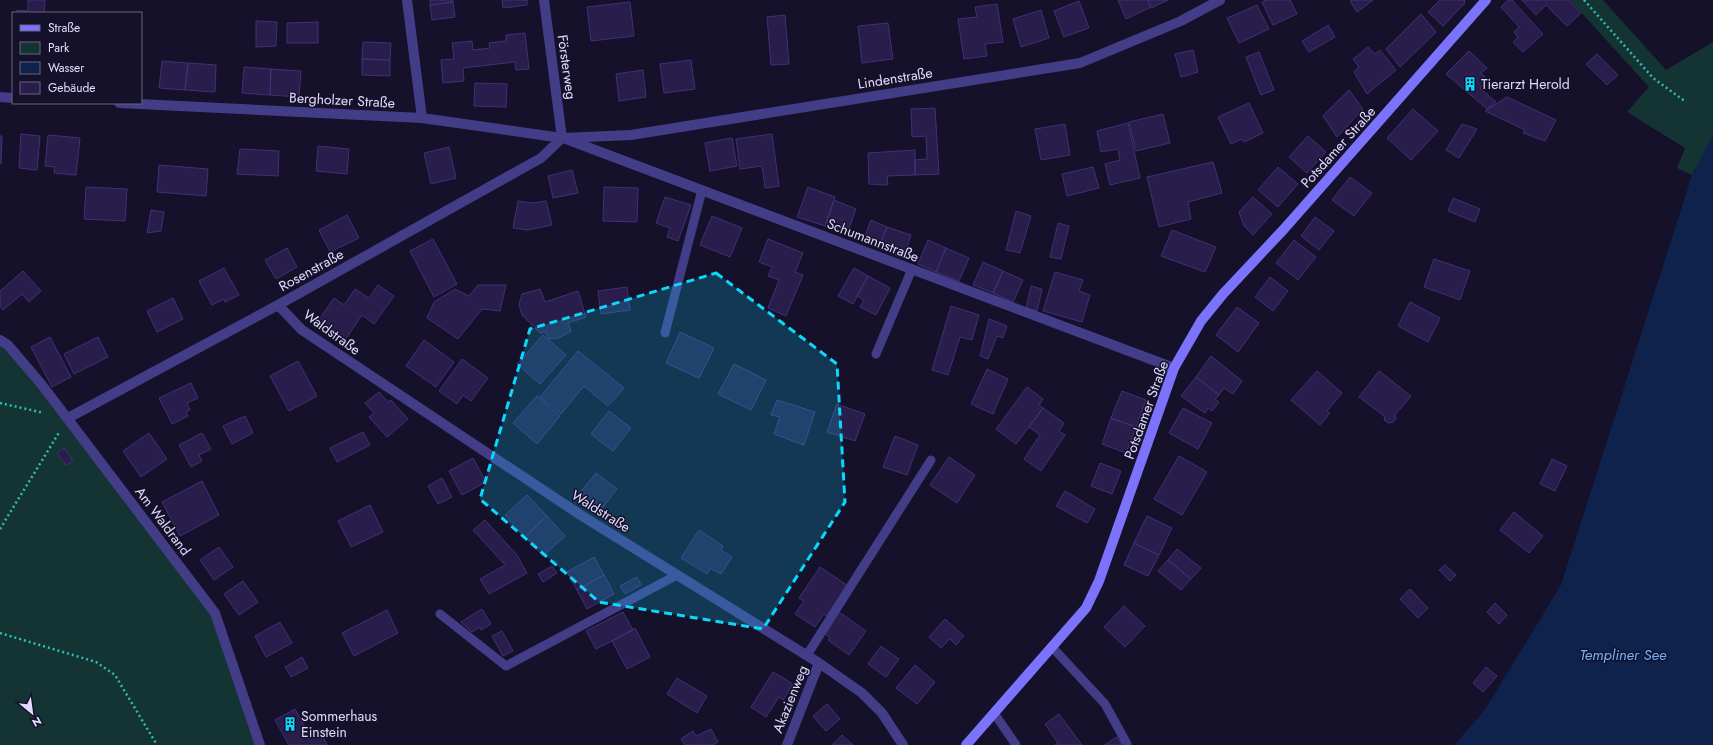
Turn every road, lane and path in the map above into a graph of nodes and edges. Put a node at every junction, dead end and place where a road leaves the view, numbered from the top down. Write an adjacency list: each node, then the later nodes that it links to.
1 (407, 0): 10 (street)
2 (544, 0): 11 (street, Försterweg)
3 (1220, 0): 11 (street, Lindenstraße)
4 (1486, 0): 18 (street, Potsdamer Straße)
5 (1584, 0): 8 (path)
6 (0, 97): 7 (street)
7 (12, 98)
8 (1686, 102)
9 (139, 104): 10 (street, Bergholzer Straße)
10 (422, 118): 11 (street, Bergholzer Straße)
11 (562, 138): 12 (street, Schumannstraße); 14 (street, Rosenstraße)
12 (702, 190): 13 (street, Schumannstraße); 15 (lane)
13 (912, 269): 17 (lane); 18 (street, Schumannstraße)
14 (278, 305): 20 (street, Rosenstraße); 23 (street, Waldstraße)
15 (665, 333)
16 (0, 340): 20 (street, Am Waldrand)
17 (876, 354)
18 (1174, 368): 26 (street, Potsdamer Straße)
19 (0, 403): 20 (path)
20 (68, 418): 22 (path); 32 (street, Am Waldrand)
21 (931, 460): 27 (lane)
22 (0, 529)
23 (678, 576): 24 (lane); 27 (street, Waldstraße)
24 (440, 614)
25 (0, 633): 31 (path)
26 (1052, 647): 29 (street, Potsdamer Straße); 30 (lane)
27 (807, 655): 28 (street, Waldstraße)
28 (819, 663): 33 (street, Akazienweg); 34 (street, Waldstraße)
29 (994, 713): 35 (street, Potsdamer Straße); 36 (lane)
30 (1127, 744)
31 (156, 745)
32 (260, 745)
33 (786, 745)
34 (903, 745)
35 (966, 745)
36 (1016, 745)

